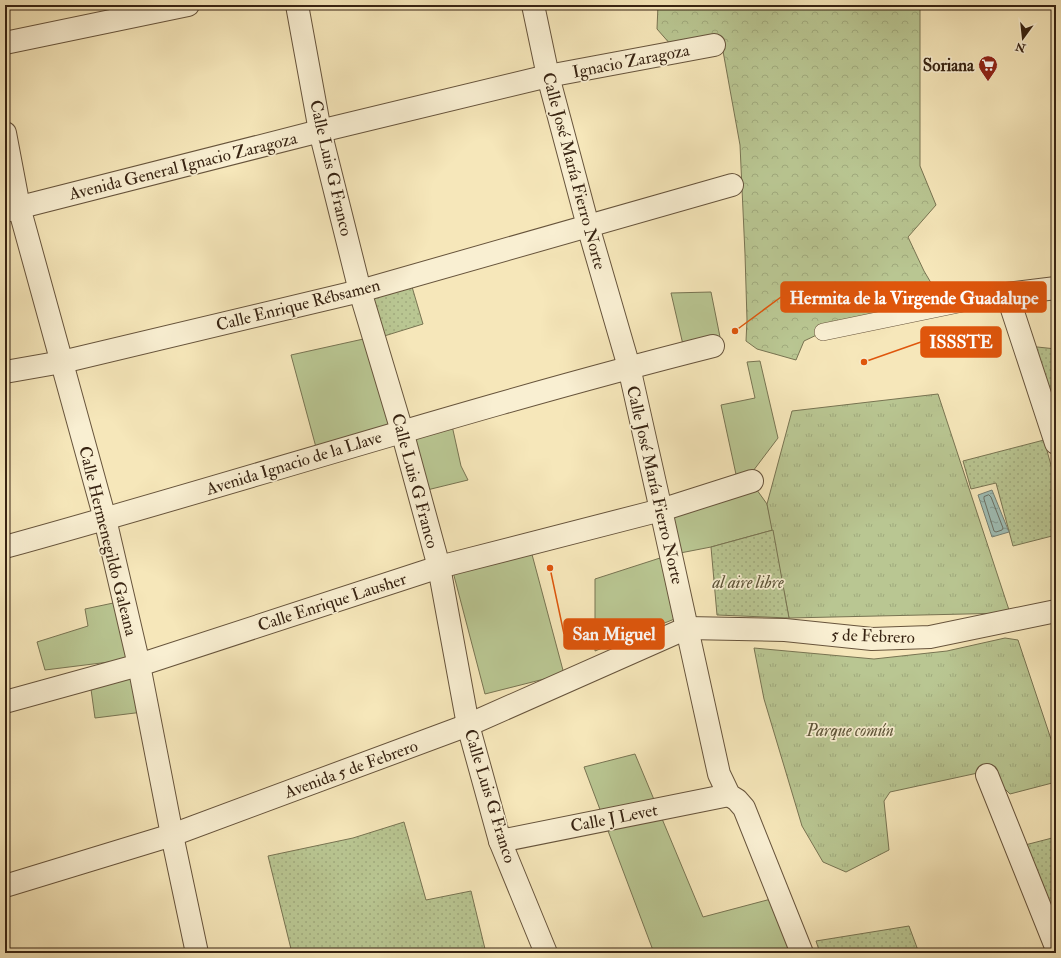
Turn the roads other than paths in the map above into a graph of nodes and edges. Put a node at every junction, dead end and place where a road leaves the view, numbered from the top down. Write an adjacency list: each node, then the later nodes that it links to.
1 (188, 5): 4 (street)
2 (297, 5): 7 (street, Calle Luis G Franco)
3 (533, 5): 6 (street, Calle José María Fierro Norte)
4 (5, 43)
5 (714, 45): 6 (street, Ignacio Zaragoza)
6 (548, 76): 7 (street, Avenida General Ignacio Zaragoza); 11 (street, Calle José María Fierro Norte)
7 (320, 131): 10 (street, Avenida General Ignacio Zaragoza); 13 (street, Calle Luis G Franco)
8 (5, 133): 10 (street, Calle Hermenegildo Galeana)
9 (732, 185): 11 (street, Calle Enrique Rébsamen)
10 (12, 209): 17 (street, Calle Hermenegildo Galeana)
11 (588, 226): 13 (street, Calle Enrique Rébsamen); 18 (street, Calle José María Fierro Norte)
12 (1056, 288): 14 (street)
13 (360, 291): 17 (street, Calle Enrique Rébsamen); 20 (street, Calle Luis G Franco)
14 (1007, 294): 15 (street); 21 (street)
15 (823, 332)
16 (713, 346): 18 (street, Avenida Ignacio de la Llave)
17 (62, 362): 19 (street, Calle Enrique Rébsamen); 24 (street, Calle Hermenegildo Galeana)
18 (629, 367): 20 (street, Avenida Ignacio de la Llave); 23 (street, Calle José María Fierro Norte)
19 (5, 372)
20 (402, 431): 24 (street, Avenida Ignacio de la Llave); 26 (street, Calle Luis G Franco)
21 (1056, 443)
22 (752, 481): 23 (street, Calle Enrique Lausher)
23 (662, 510): 26 (street, Calle Enrique Lausher); 28 (street, Calle José María Fierro Norte)
24 (105, 519): 25 (street, Avenida Ignacio de la Llave); 29 (street, Calle Hermenegildo Galeana)
25 (5, 547)
26 (439, 567): 29 (street, Calle Enrique Lausher); 31 (street, Calle Luis G Franco)
27 (1056, 611): 28 (street, 5 de Febrero)
28 (687, 628): 31 (street, Avenida 5 de Febrero); 33 (street, Calle José María Fierro Norte)
29 (139, 665): 30 (street, Calle Enrique Lausher); 34 (street, Calle Hermenegildo Galeana)
30 (5, 702)
31 (468, 725): 34 (street, Avenida 5 de Febrero); 35 (street, Calle Luis G Franco)
32 (987, 775): 37 (street)
33 (729, 795): 35 (street, Calle J Levet); 40 (street, Calle José María Fierro Norte)
34 (172, 835): 36 (street, Avenida 5 de Febrero); 38 (street, Calle Hermenegildo Galeana)
35 (500, 841): 39 (street, Calle Luis G Franco)
36 (5, 886)
37 (1056, 947)
38 (196, 953)
39 (546, 953)
40 (802, 953)

